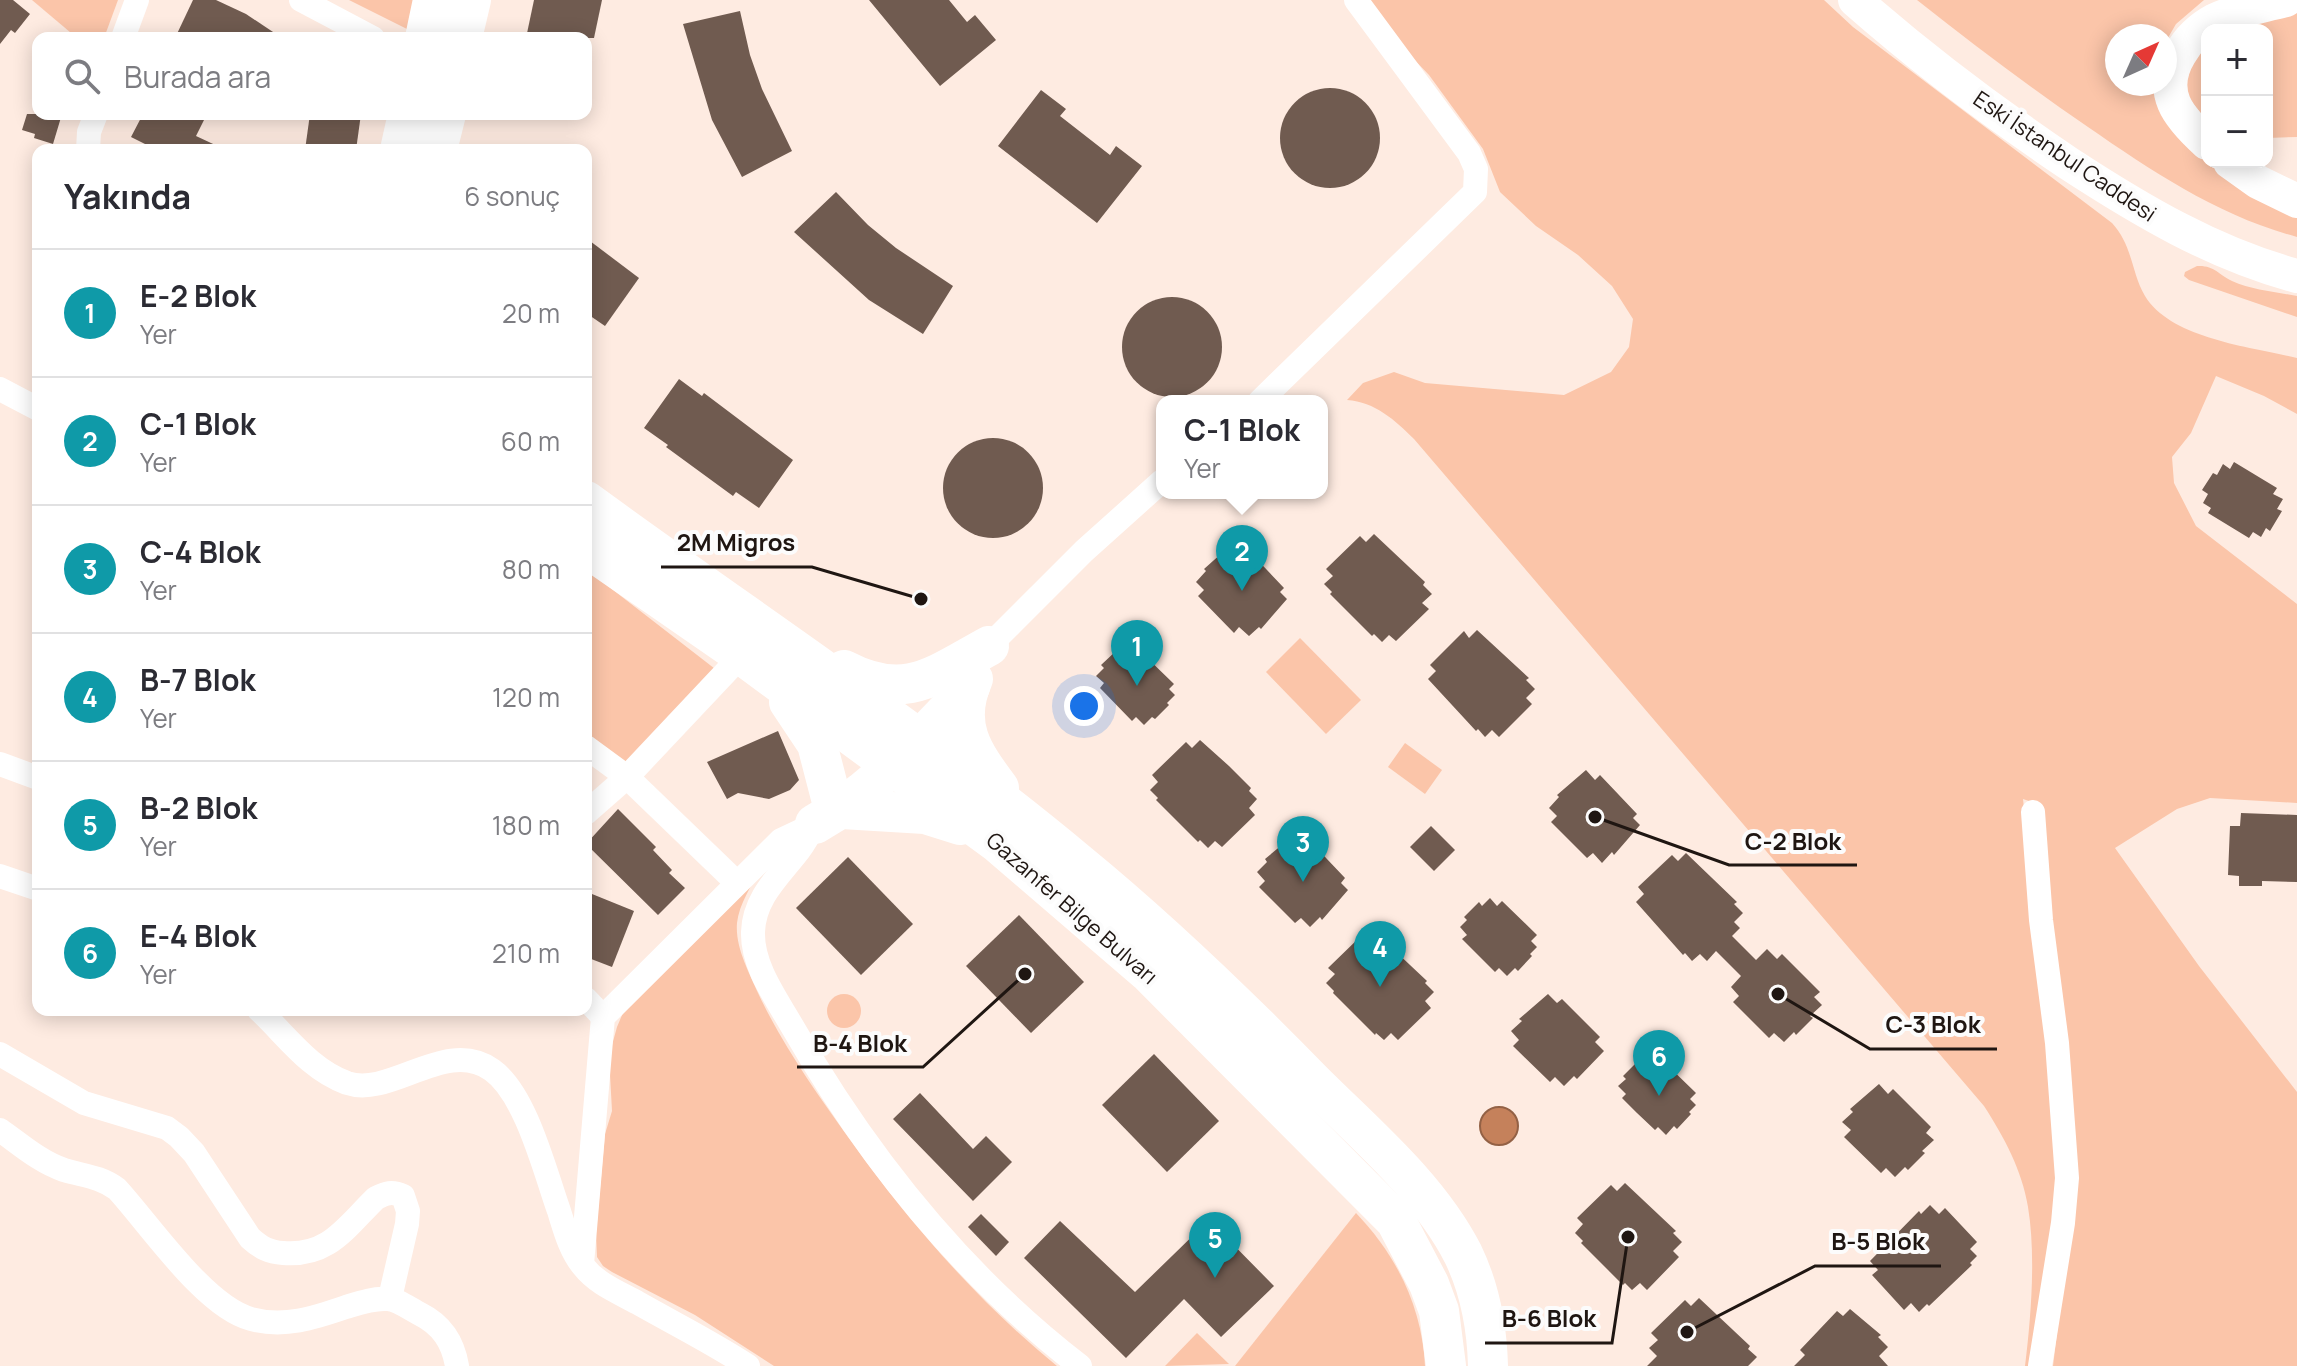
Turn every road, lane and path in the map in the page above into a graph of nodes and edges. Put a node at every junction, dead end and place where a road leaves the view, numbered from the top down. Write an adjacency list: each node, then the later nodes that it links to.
1 (137, 0): 10 (street)
2 (433, 0): 12 (main road)
3 (471, 0): 13 (main road)
4 (1356, 0): 27 (street)
5 (1855, 0): 25 (main road, Eski İstanbul Caddesi)
6 (1889, 0): 24 (main road, Eski İstanbul Caddesi)
7 (2235, 0): 14 (street)
8 (2286, 0): 14 (main road)
9 (304, 1): 11 (street)
10 (125, 32)
11 (362, 32)
12 (426, 32)
13 (463, 32)
14 (2196, 33): 18 (main road)
15 (94, 120): 19 (street)
16 (407, 120): 20 (main road)
17 (444, 120): 21 (main road)
18 (2201, 137)
19 (88, 144)
20 (401, 144)
21 (438, 144)
22 (2238, 168): 23 (main road)
23 (2297, 201)
24 (2297, 256)
25 (2297, 276)
26 (0, 389): 28 (street)
27 (1266, 395)
28 (32, 406)
29 (1156, 486): 32 (street)
30 (592, 506): 33 (main road, Gazanfer Bilge Bulvarı)
31 (592, 551): 33 (main road, Gazanfer Bilge Bulvarı)
32 (989, 646): 34 (main road)
33 (758, 653): 34 (main road); 35 (main road, Gazanfer Bilge Bulvarı); 35 (main road); 39 (street); 41 (main road)
34 (960, 677): 35 (main road); 43 (main road)
35 (895, 744): 41 (main road); 43 (main road, Gazanfer Bilge Bulvarı)
36 (592, 751): 39 (street)
37 (0, 764): 38 (street)
38 (32, 776)
39 (627, 777): 40 (street); 45 (street)
40 (592, 808)
41 (830, 810): 43 (main road); 45 (street); 56 (street)
42 (2033, 812): 59 (street)
43 (1010, 830): 57 (main road, Gazanfer Bilge Bulvarı); 58 (main road, Gazanfer Bilge Bulvarı)
44 (0, 876): 46 (street)
45 (736, 882): 49 (street)
46 (32, 887)
47 (592, 1005): 49 (street)
48 (265, 1016): 52 (street)
49 (603, 1017): 52 (street)
50 (0, 1054): 53 (street)
51 (0, 1130): 53 (street)
52 (582, 1264): 55 (street)
53 (390, 1298): 54 (street)
54 (457, 1366)
55 (748, 1366)
56 (1080, 1366)
57 (1446, 1366)
58 (1488, 1366)
59 (2040, 1366)

